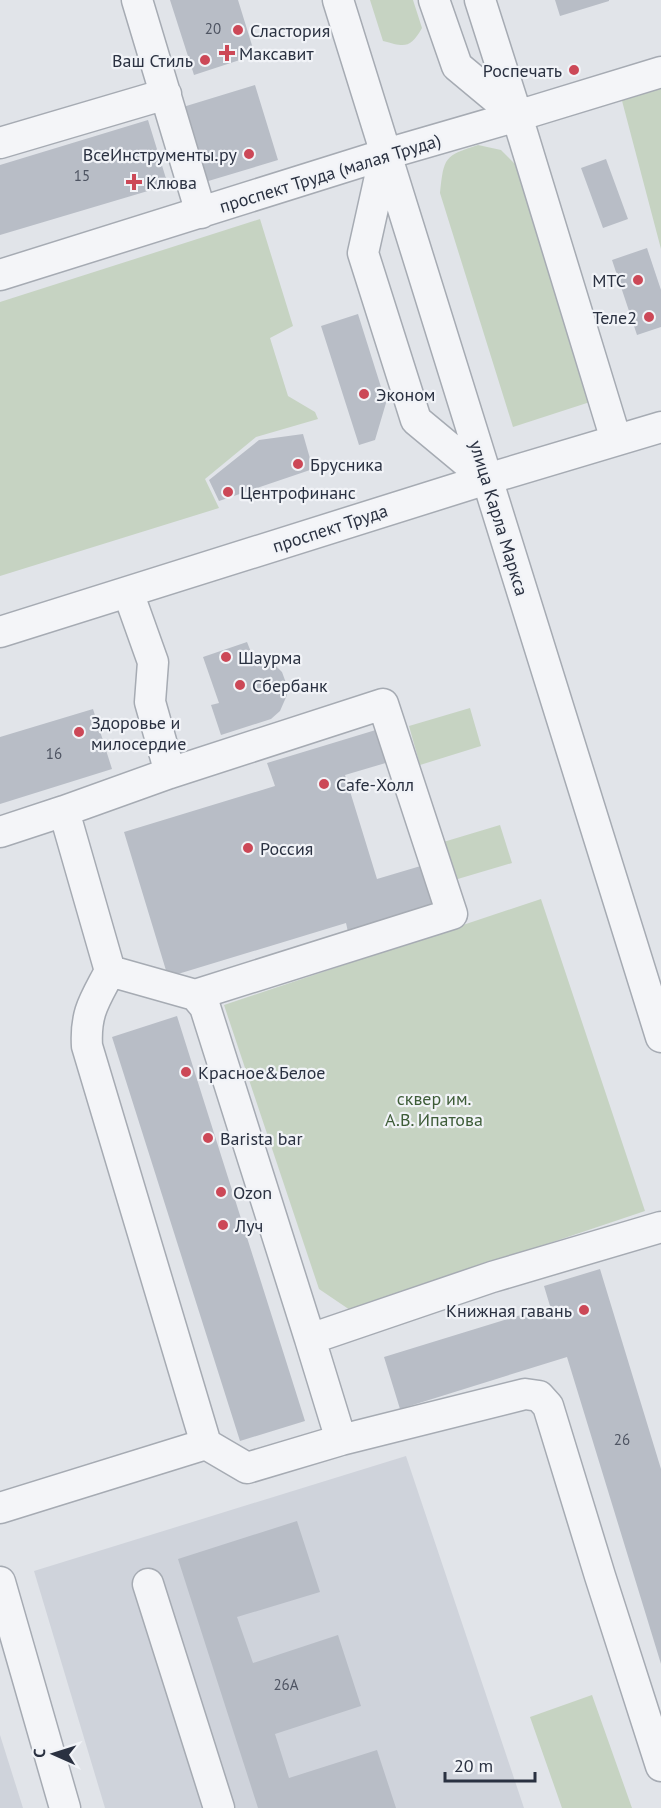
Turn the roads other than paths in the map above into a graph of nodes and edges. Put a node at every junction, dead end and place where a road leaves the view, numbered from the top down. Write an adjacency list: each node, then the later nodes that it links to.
1 (136, 0): 6 (street)
2 (338, 0): 9 (street, улица Карла Маркса)
3 (434, 0): 7 (street)
4 (480, 0): 7 (street)
5 (661, 72): 7 (street, проспект Труда (малая Труда))
6 (166, 94): 8 (street); 10 (street)
7 (517, 116): 9 (street, проспект Труда (малая Труда)); 13 (street)
8 (0, 143)
9 (386, 154): 10 (street, проспект Труда (малая Труда)); 14 (street, улица Карла Маркса); 14 (street)
10 (201, 213): 11 (street, проспект Труда (малая Труда))
11 (0, 275)
12 (661, 427): 13 (street, проспект Труда)
13 (616, 440): 14 (street, проспект Труда)
14 (487, 478): 15 (street, проспект Труда); 22 (street, улица Карла Маркса)
15 (128, 592): 16 (street, проспект Труда); 17 (street)
16 (0, 632)
17 (170, 773): 18 (street); 21 (street)
18 (64, 811): 19 (street); 20 (street)
19 (0, 832)
20 (110, 971): 21 (street); 26 (street)
21 (195, 995): 24 (street)
22 (661, 1037)
23 (661, 1227): 24 (street)
24 (310, 1339): 25 (street)
25 (341, 1440): 26 (street); 30 (street)
26 (206, 1444): 27 (street)
27 (0, 1508)
28 (0, 1582): 31 (street)
29 (148, 1584): 32 (street)
30 (661, 1766)
31 (65, 1808)
32 (219, 1808)

